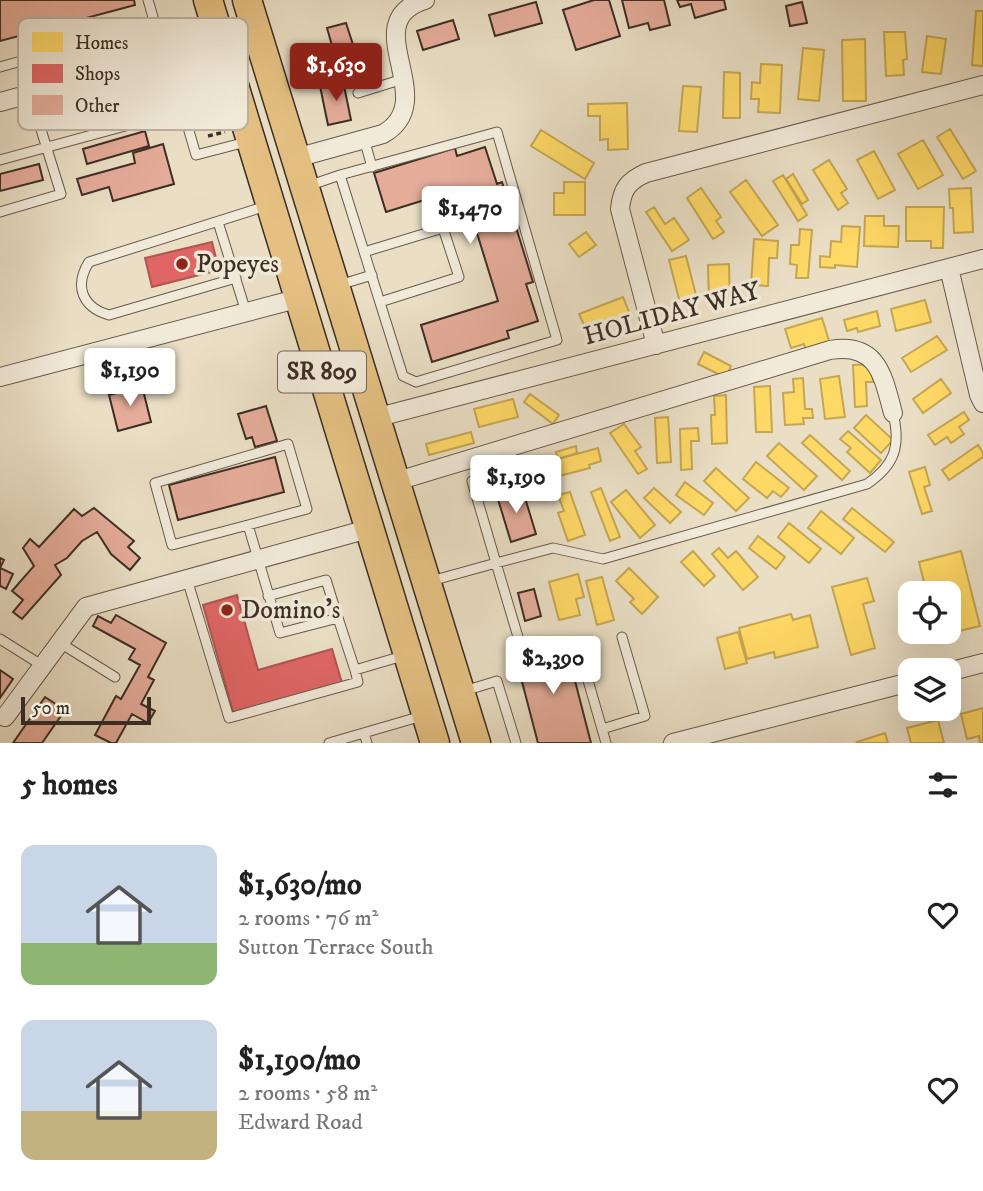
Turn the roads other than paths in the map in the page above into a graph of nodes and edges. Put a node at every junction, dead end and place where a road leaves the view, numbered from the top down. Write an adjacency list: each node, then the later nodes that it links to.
1 (148, 0): 6 (lane)
2 (208, 0): 7 (main road, SR 809)
3 (231, 0): 8 (main road)
4 (247, 0): 10 (main road, SR 809)
5 (425, 0): 13 (street)
6 (153, 18)
7 (214, 18)
8 (237, 18)
9 (248, 32): 10 (main road)
10 (259, 39): 25 (main road, SR 809)
11 (18, 62): 12 (lane)
12 (0, 67)
13 (403, 79): 15 (lane); 23 (street)
14 (983, 85): 42 (street)
15 (358, 93)
16 (18, 97): 17 (street)
17 (0, 102)
18 (41, 130): 24 (lane)
19 (113, 130): 24 (lane)
20 (189, 130): 22 (lane)
21 (239, 130): 22 (main road, SR 809)
22 (239, 136): 30 (main road, SR 809); 38 (main road)
23 (364, 139): 25 (street); 27 (lane)
24 (47, 148): 26 (lane); 31 (lane)
25 (296, 158): 29 (main road, SR 809)
26 (0, 160)
27 (372, 167): 28 (lane); 40 (lane)
28 (340, 176): 29 (lane); 33 (lane)
29 (305, 187): 38 (main road, SR 809)
30 (271, 204): 32 (lane); 39 (main road, SR 809)
31 (0, 212)
32 (218, 222): 37 (lane); 37 (lane)
33 (364, 252): 36 (lane); 40 (lane)
34 (983, 259): 35 (street, HOLIDAY WAY)
35 (949, 268): 42 (street, HOLIDAY WAY); 44 (street)
36 (372, 275): 38 (lane); 40 (lane)
37 (236, 278): 41 (lane)
38 (334, 286): 45 (main road, SR 809)
39 (300, 298): 41 (street); 45 (main road); 50 (main road, SR 809)
40 (380, 302)
41 (246, 312): 43 (street)
42 (656, 345): 45 (street, HOLIDAY WAY)
43 (0, 377)
44 (983, 403)
45 (373, 409): 48 (main road, SR 809)
46 (893, 413): 48 (street); 52 (lane)
47 (472, 481): 52 (lane)
48 (394, 482): 55 (main road, SR 809)
49 (248, 525): 49 (lane); 51 (lane)
50 (368, 529): 51 (street); 53 (main road, SR 809)
51 (258, 560): 54 (street); 56 (lane)
52 (496, 563): 55 (lane); 61 (lane)
53 (383, 576): 63 (main road, SR 809); 78 (main road)
54 (187, 579): 60 (street); 67 (lane)
55 (426, 582): 70 (main road, SR 809)
56 (268, 596): 57 (lane); 57 (lane)
57 (338, 618): 67 (lane)
58 (622, 637): 73 (lane)
59 (0, 639): 65 (lane)
60 (60, 643): 65 (street); 68 (lane)
61 (520, 647)
62 (579, 649): 73 (lane)
63 (408, 654): 67 (lane); 71 (main road, SR 809)
64 (983, 663): 66 (street)
65 (43, 666): 72 (street)
66 (961, 669)
67 (355, 670)
68 (115, 677)
69 (898, 685): 82 (street)
70 (460, 692): 79 (main road, SR 809); 80 (lane)
71 (426, 714): 74 (lane); 77 (main road, SR 809)
72 (5, 717)
73 (602, 729): 81 (lane)
74 (364, 733): 75 (lane); 76 (lane)
75 (329, 743)
76 (368, 743)
77 (435, 743)
78 (452, 743)
79 (476, 743)
80 (515, 743)
81 (606, 743)
82 (673, 743)

